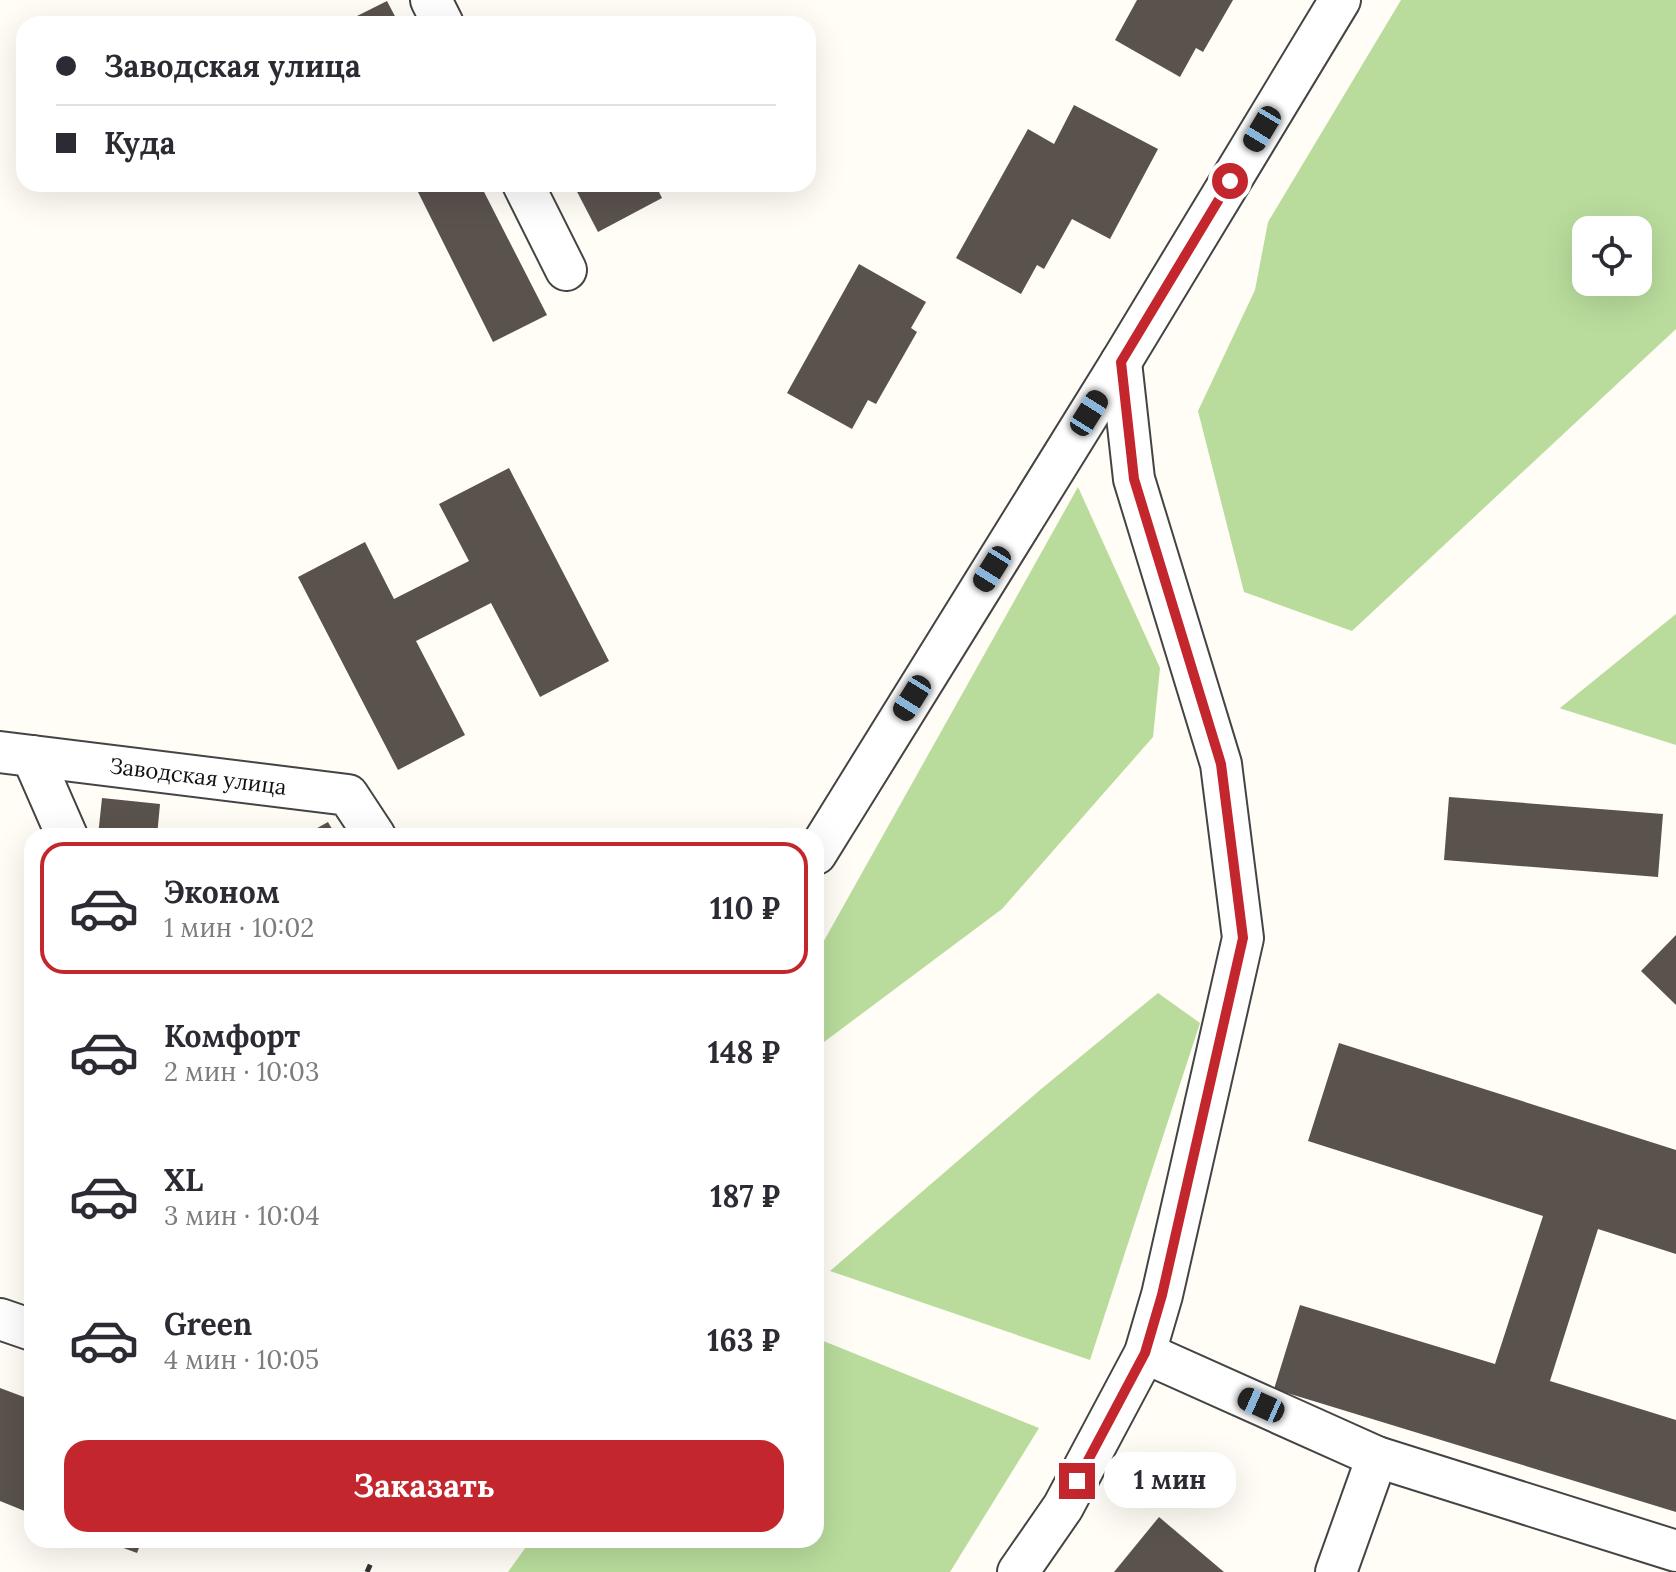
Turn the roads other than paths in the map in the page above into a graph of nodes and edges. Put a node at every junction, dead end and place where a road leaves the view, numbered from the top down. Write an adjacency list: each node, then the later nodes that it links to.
1 (1340, 0): 4 (street)
2 (527, 192): 3 (street)
3 (566, 270)
4 (1121, 362): 8 (street); 11 (street)
5 (16, 754): 6 (street); 7 (street, Заводская улица)
6 (62, 828)
7 (370, 828)
8 (824, 841)
9 (0, 1319): 10 (street)
10 (24, 1327)
11 (1145, 1353): 12 (street); 14 (street)
12 (1377, 1457): 13 (street); 15 (street)
13 (1676, 1551)
14 (1018, 1572)
15 (1336, 1572)

